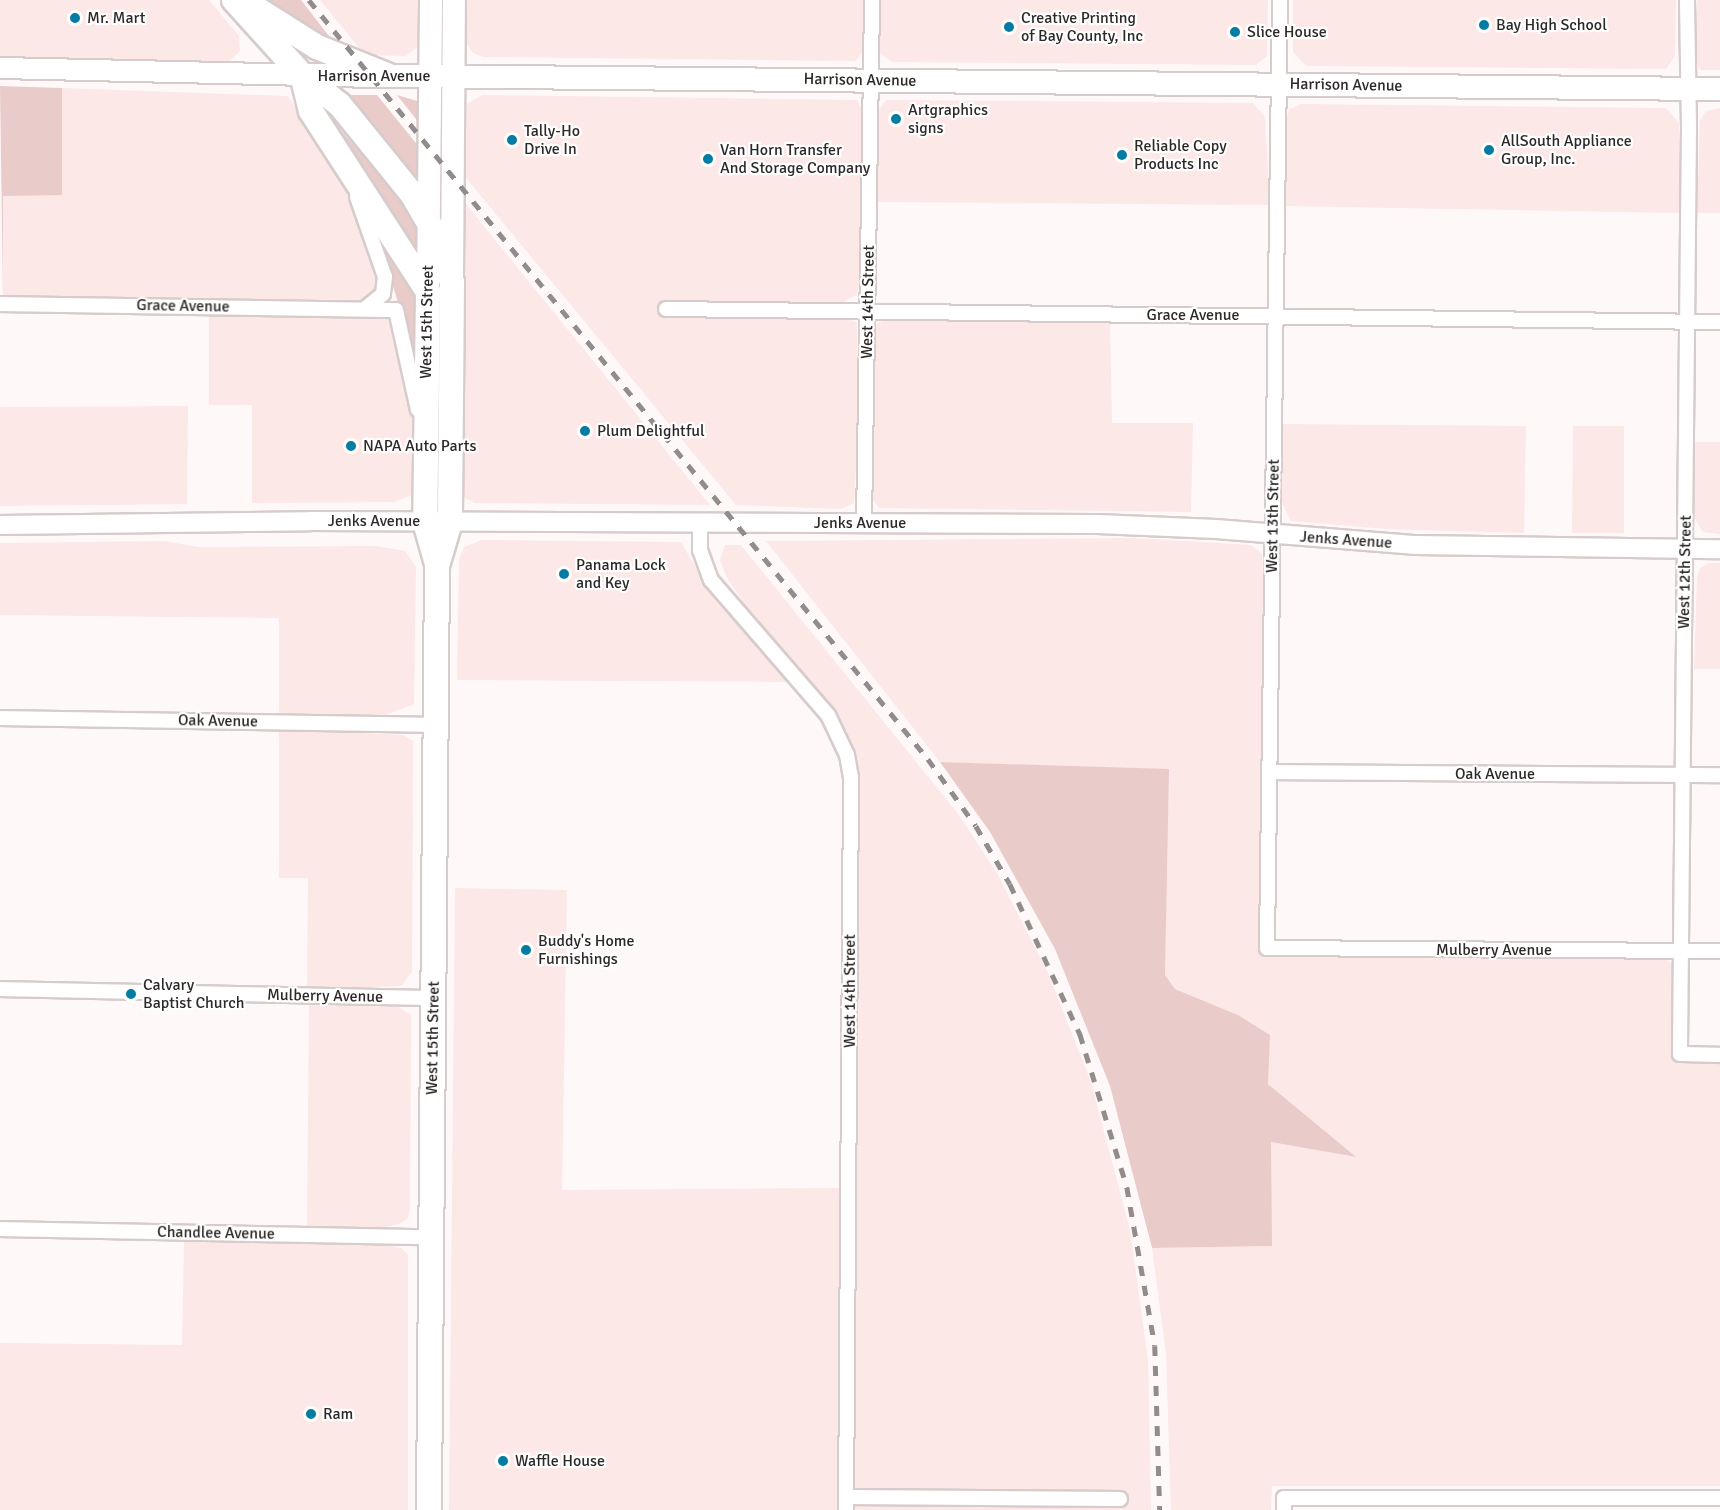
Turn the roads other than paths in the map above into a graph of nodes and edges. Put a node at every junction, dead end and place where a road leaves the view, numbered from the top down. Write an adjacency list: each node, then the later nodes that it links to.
1 (234, 0): 9 (highway)
2 (243, 0): 10 (highway)
3 (431, 0): 11 (main road, West 15th Street)
4 (454, 0): 12 (main road, West 15th Street)
5 (872, 0): 13 (street, West 14th Street)
6 (1280, 0): 14 (street, West 13th Street)
7 (1687, 0): 15 (street, West 12th Street)
8 (0, 68): 9 (main road, Harrison Avenue)
9 (302, 75): 10 (main road, Harrison Avenue); 17 (highway); 18 (highway)
10 (387, 75): 11 (main road, Harrison Avenue)
11 (430, 76): 12 (main road, Harrison Avenue); 18 (main road, West 15th Street)
12 (453, 76): 13 (main road, Harrison Avenue); 19 (main road, West 15th Street)
13 (871, 80): 14 (main road, Harrison Avenue); 24 (street, West 14th Street)
14 (1278, 85): 15 (main road, Harrison Avenue); 25 (street, West 13th Street)
15 (1688, 89): 16 (main road, Harrison Avenue); 26 (street, West 12th Street)
16 (1720, 89)
17 (344, 162): 20 (highway); 22 (street)
18 (428, 220): 19 (highway); 20 (main road, West 15th Street)
19 (452, 282): 30 (highway, West 15th Street)
20 (428, 292): 28 (highway, West 15th Street)
21 (0, 304): 22 (street, Grace Avenue)
22 (366, 308): 28 (street, Grace Avenue)
23 (666, 309): 24 (street, Grace Avenue)
24 (868, 313): 25 (street, Grace Avenue); 32 (street, West 14th Street)
25 (1275, 315): 26 (street, Grace Avenue); 34 (street, West 13th Street)
26 (1687, 321): 27 (street, Grace Avenue); 35 (street, West 12th Street)
27 (1720, 321)
28 (426, 444): 29 (highway, West 15th Street)
29 (425, 522): 30 (street, Jenks Avenue); 33 (street, Jenks Avenue); 37 (highway, West 15th Street)
30 (450, 522): 31 (street, Jenks Avenue); 37 (highway, West 15th Street)
31 (699, 522): 32 (street, Jenks Avenue); 53 (street, West 14th Street)
32 (864, 523): 34 (street, Jenks Avenue)
33 (0, 525)
34 (1273, 534): 35 (street, Jenks Avenue); 40 (street, West 13th Street)
35 (1686, 548): 36 (street, Jenks Avenue); 41 (street, West 12th Street)
36 (1720, 549)
37 (437, 566): 39 (highway, West 15th Street)
38 (0, 718): 39 (street, Oak Avenue)
39 (435, 725): 47 (highway, West 15th Street)
40 (1269, 772): 41 (street, Oak Avenue); 43 (street, West 13th Street)
41 (1684, 775): 42 (street, Oak Avenue); 44 (street, West 12th Street)
42 (1720, 776)
43 (1267, 948): 44 (street, Mulberry Avenue)
44 (1682, 951): 45 (street, Mulberry Avenue); 48 (street, West 12th Street)
45 (1720, 951)
46 (0, 989): 47 (street, Mulberry Avenue)
47 (433, 998): 50 (highway, West 15th Street)
48 (1720, 1055)
49 (0, 1229): 50 (street, Chandlee Avenue)
50 (431, 1237): 55 (highway, West 15th Street)
51 (1120, 1498): 53 (street)
52 (1720, 1498): 54 (street)
53 (846, 1503)
54 (1284, 1504)
55 (429, 1510)

